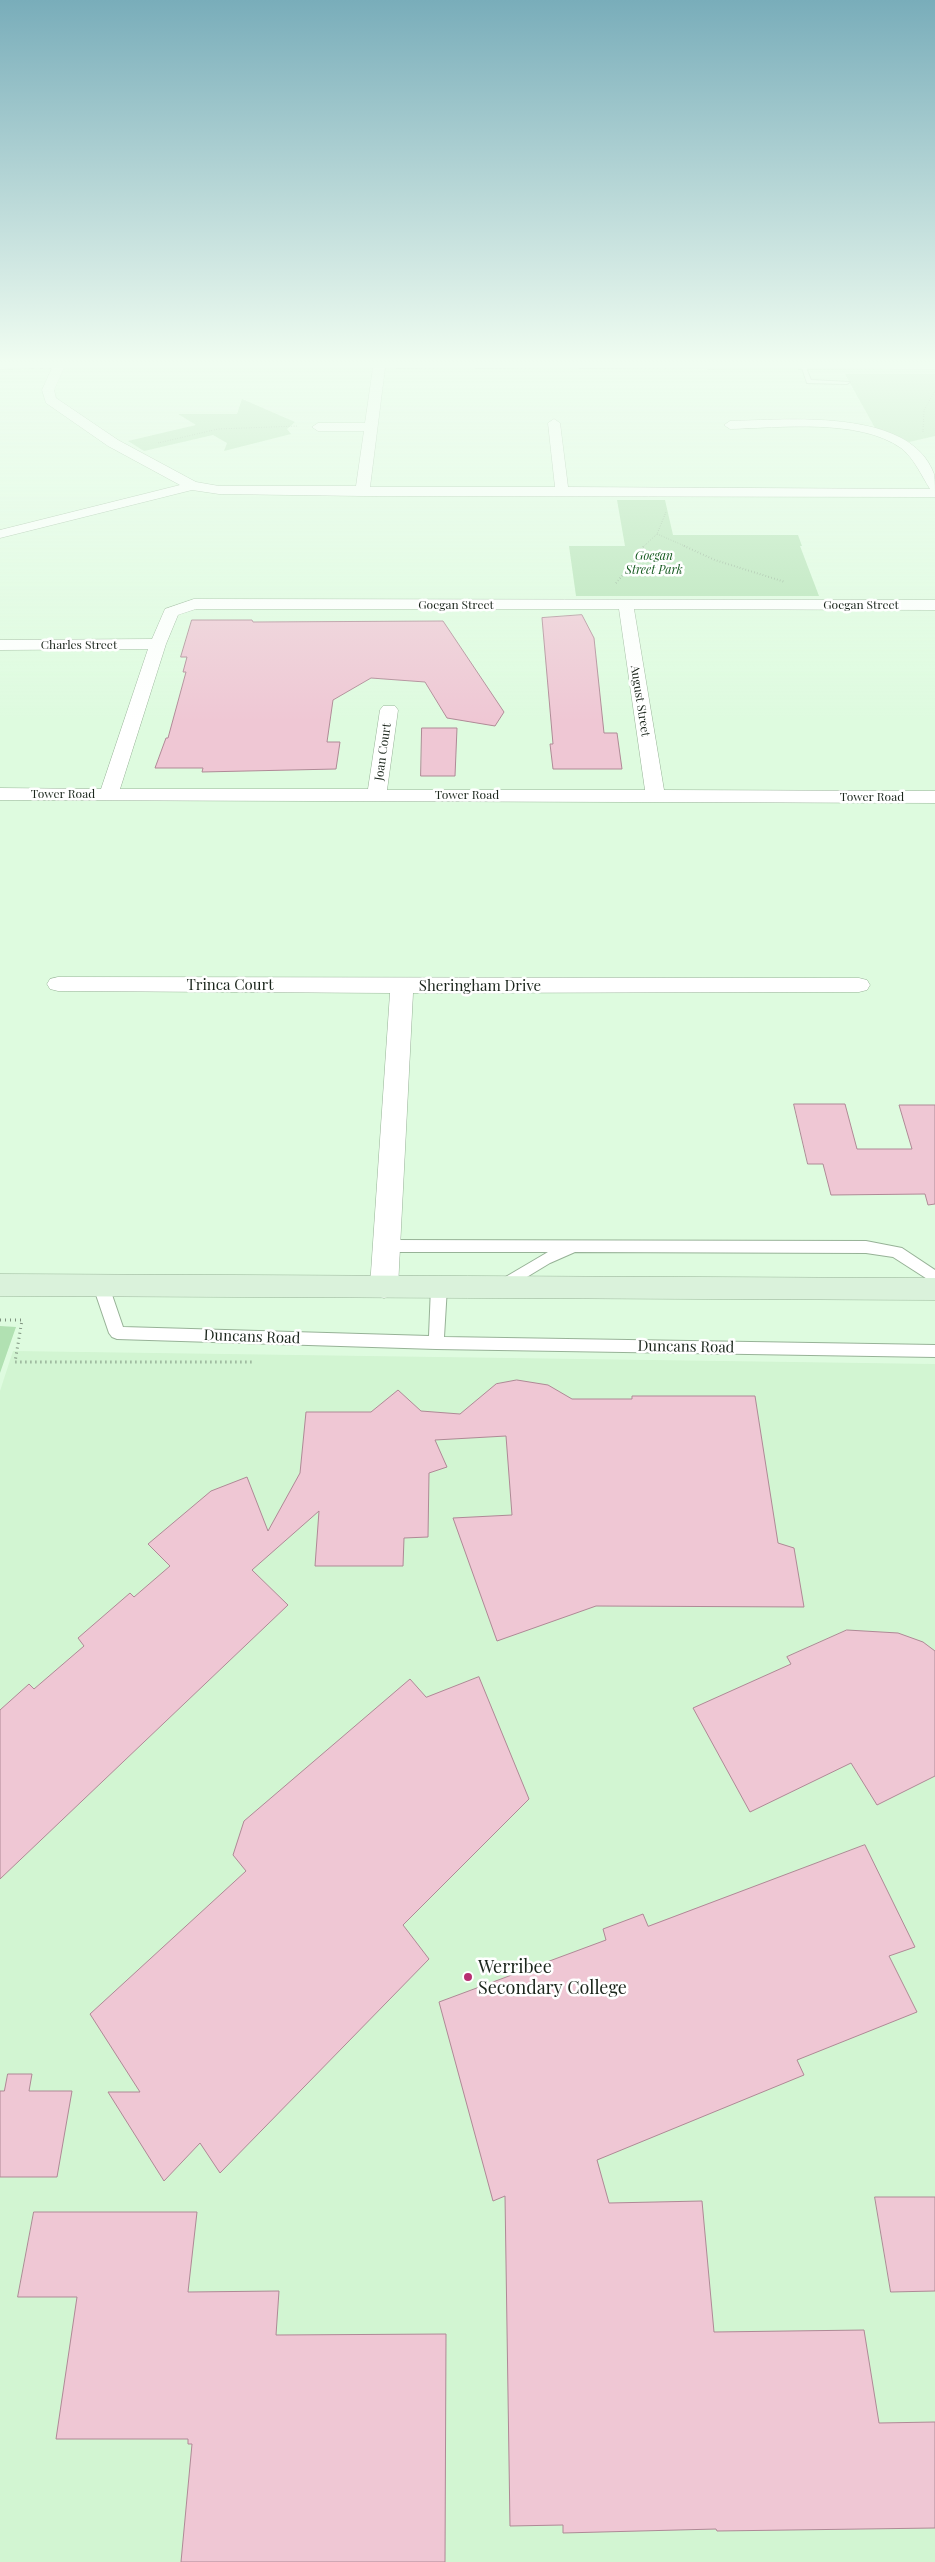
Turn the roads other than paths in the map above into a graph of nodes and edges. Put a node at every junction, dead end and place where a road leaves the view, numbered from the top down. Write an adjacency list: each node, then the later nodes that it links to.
1 (187, 484): 4 (street)
2 (363, 484): 6 (street)
3 (561, 484): 5 (street)
4 (192, 486): 6 (street); 8 (street)
5 (562, 491): 6 (street); 7 (street)
6 (362, 492)
7 (935, 492)
8 (0, 534)
9 (935, 605): 10 (street, Goegan Street)
10 (626, 606): 11 (street, Goegan Street); 17 (street, August Street)
11 (158, 644): 12 (street, Charles Street); 15 (street, Goegan Street)
12 (0, 645)
13 (389, 710): 16 (street, Joan Court)
14 (0, 794): 15 (street, Tower Road)
15 (109, 794): 16 (street, Tower Road)
16 (377, 795): 17 (street, Tower Road)
17 (655, 796): 18 (street, Tower Road)
18 (935, 797)
19 (58, 984): 21 (street, Trinca Court)
20 (859, 985): 21 (street, Sheringham Drive)
21 (402, 986): 22 (street, Sheringham Drive)
22 (387, 1246): 23 (lane); 27 (street, Sheringham Drive)
23 (589, 1246): 24 (lane); 29 (lane)
24 (935, 1278)
25 (0, 1285): 26 (main road)
26 (101, 1286): 27 (main road); 31 (lane, Duncans Road)
27 (384, 1286): 28 (main road)
28 (439, 1287): 29 (main road); 31 (lane)
29 (501, 1287): 30 (main road)
30 (935, 1289)
31 (436, 1343): 32 (lane, Duncans Road)
32 (935, 1351)

